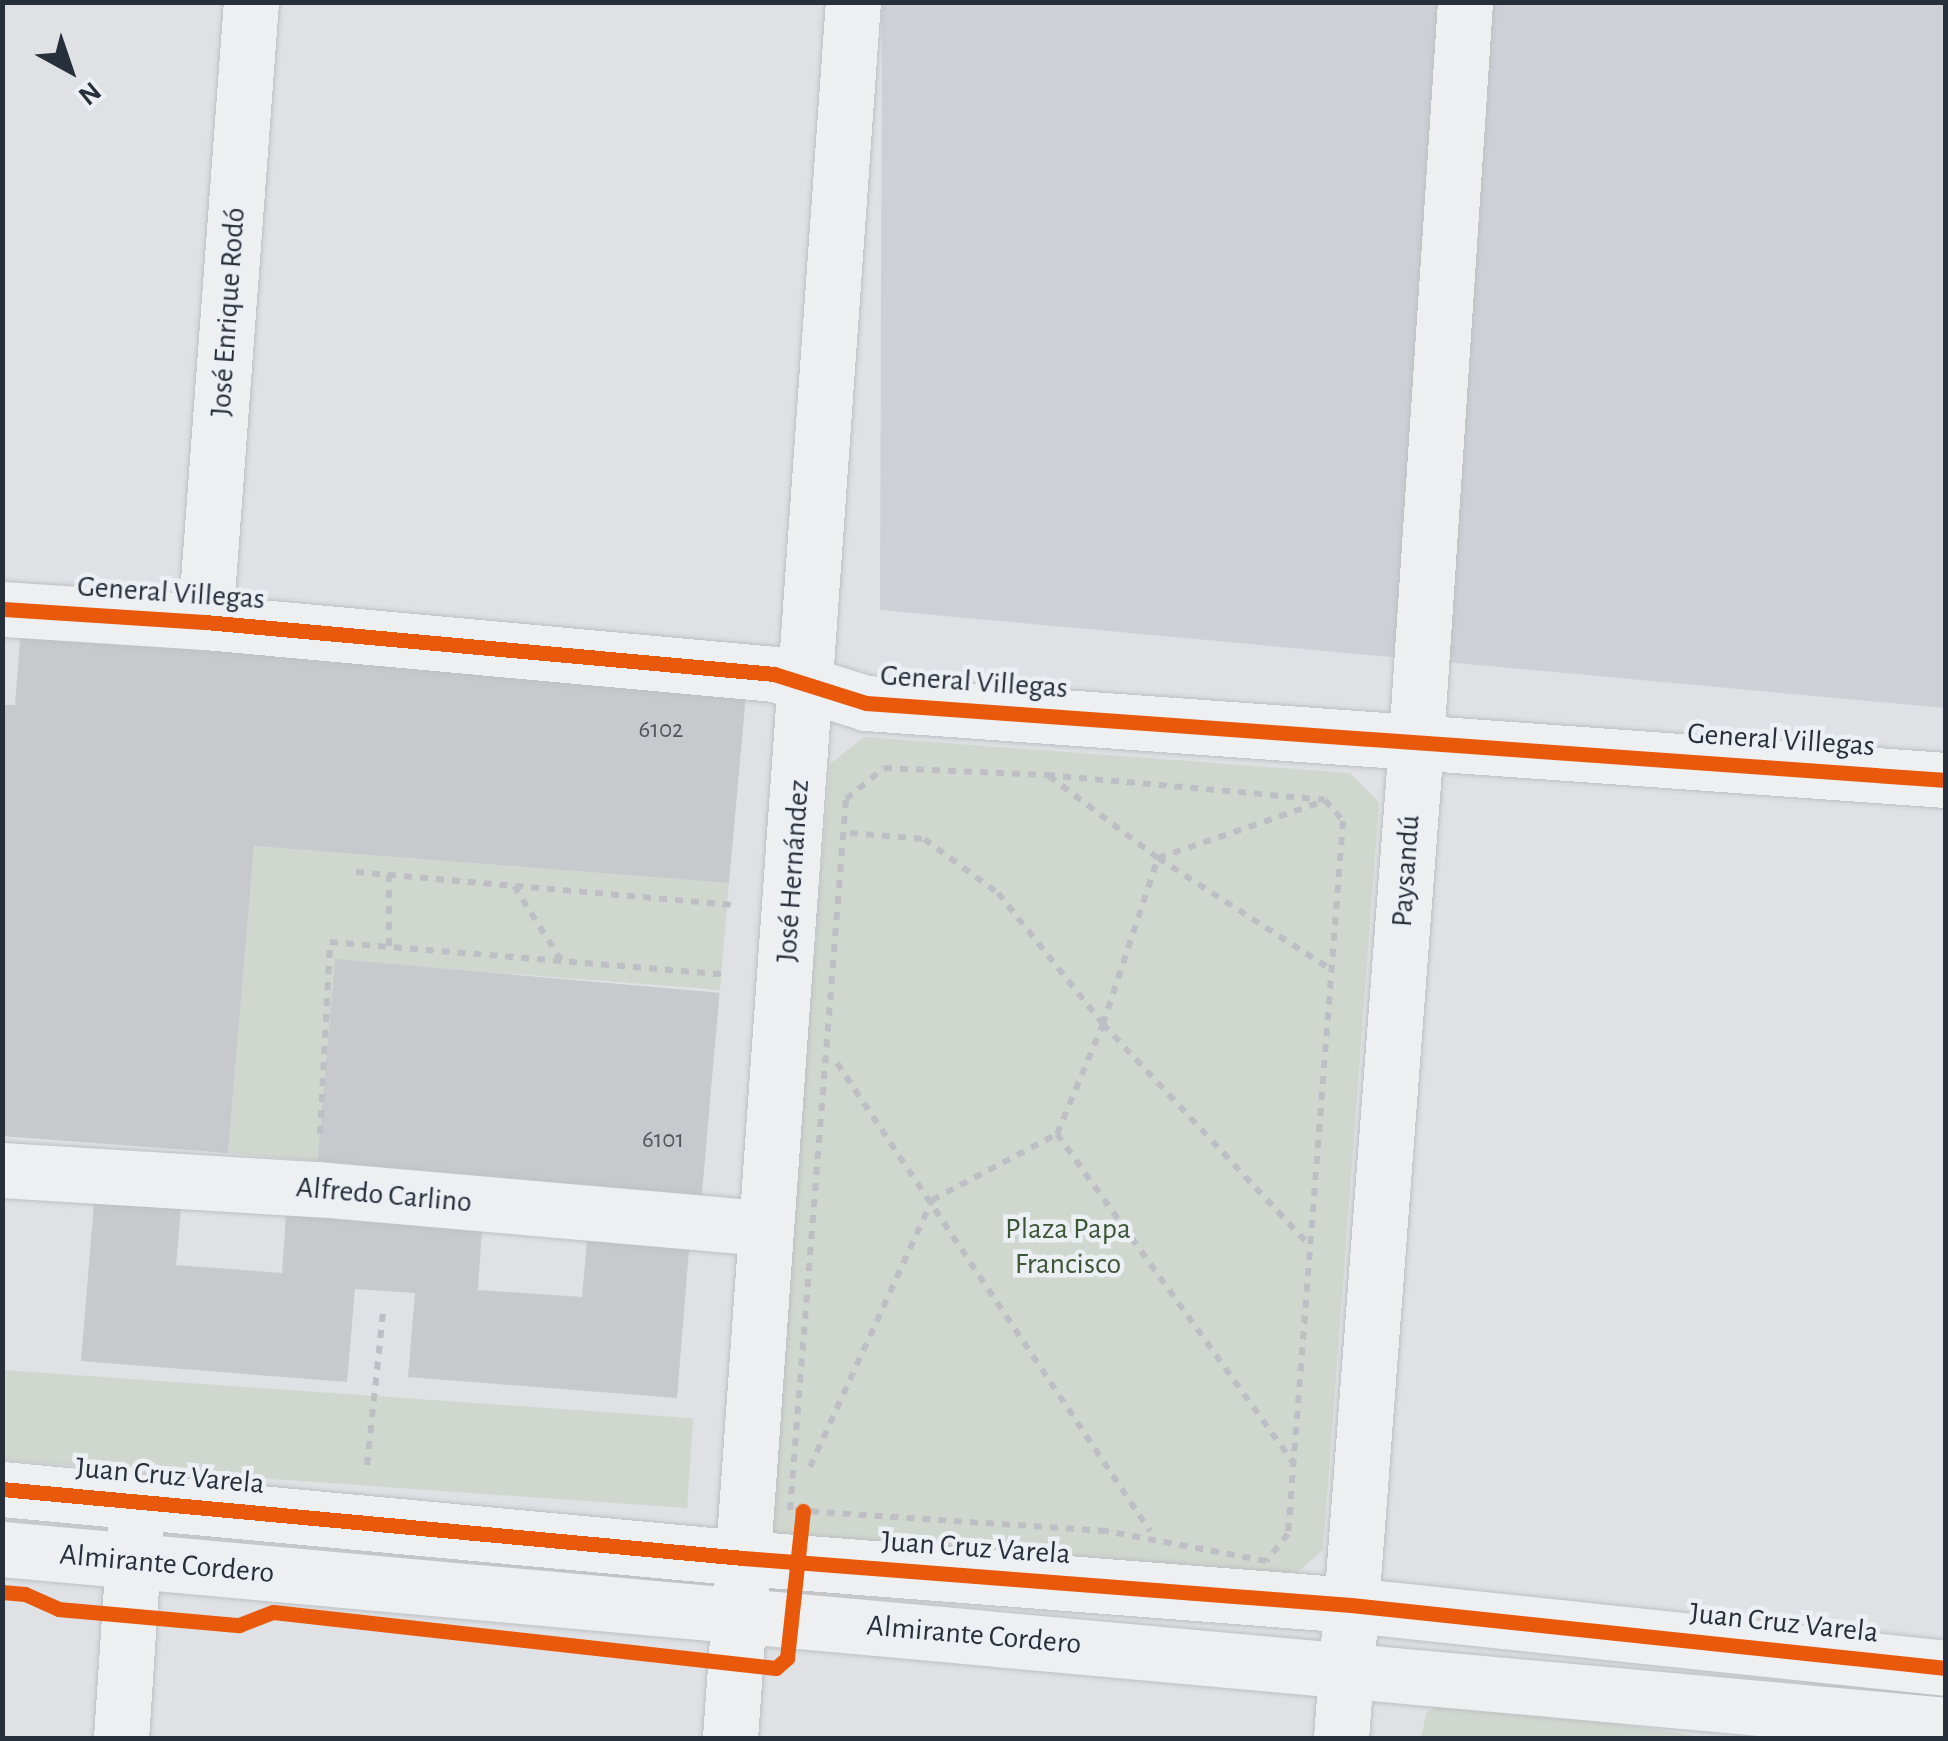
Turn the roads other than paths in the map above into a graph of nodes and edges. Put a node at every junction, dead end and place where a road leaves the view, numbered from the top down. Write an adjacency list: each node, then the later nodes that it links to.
1 (251, 2): 5 (street, José Enrique Rodó)
2 (853, 2): 6 (street, José Hernández)
3 (1465, 2): 7 (street, Paysandú)
4 (2, 609): 5 (street, General Villegas)
5 (205, 622): 6 (street, General Villegas)
6 (808, 681): 7 (street, General Villegas); 10 (street, José Hernández)
7 (1416, 742): 8 (street, General Villegas); 16 (street, Paysandú)
8 (1946, 780)
9 (2, 1170): 10 (street, Alfredo Carlino)
10 (765, 1228): 13 (street, José Hernández)
11 (2, 1488): 12 (street, Juan Cruz Varela)
12 (136, 1502): 13 (street, Juan Cruz Varela); 15 (street)
13 (780, 1540): 16 (street, Juan Cruz Varela); 17 (street, José Hernández)
14 (2, 1549): 15 (street, Almirante Cordero)
15 (134, 1561): 17 (street, Almirante Cordero); 21 (street)
16 (1351, 1604): 18 (street, Juan Cruz Varela); 19 (street, Paysandú)
17 (739, 1615): 19 (street, Almirante Cordero); 22 (street, José Hernández)
18 (1946, 1668)
19 (1346, 1669): 20 (street, Almirante Cordero); 23 (street, Paysandú)
20 (1946, 1725)
21 (121, 1738)
22 (730, 1738)
23 (1341, 1738)

